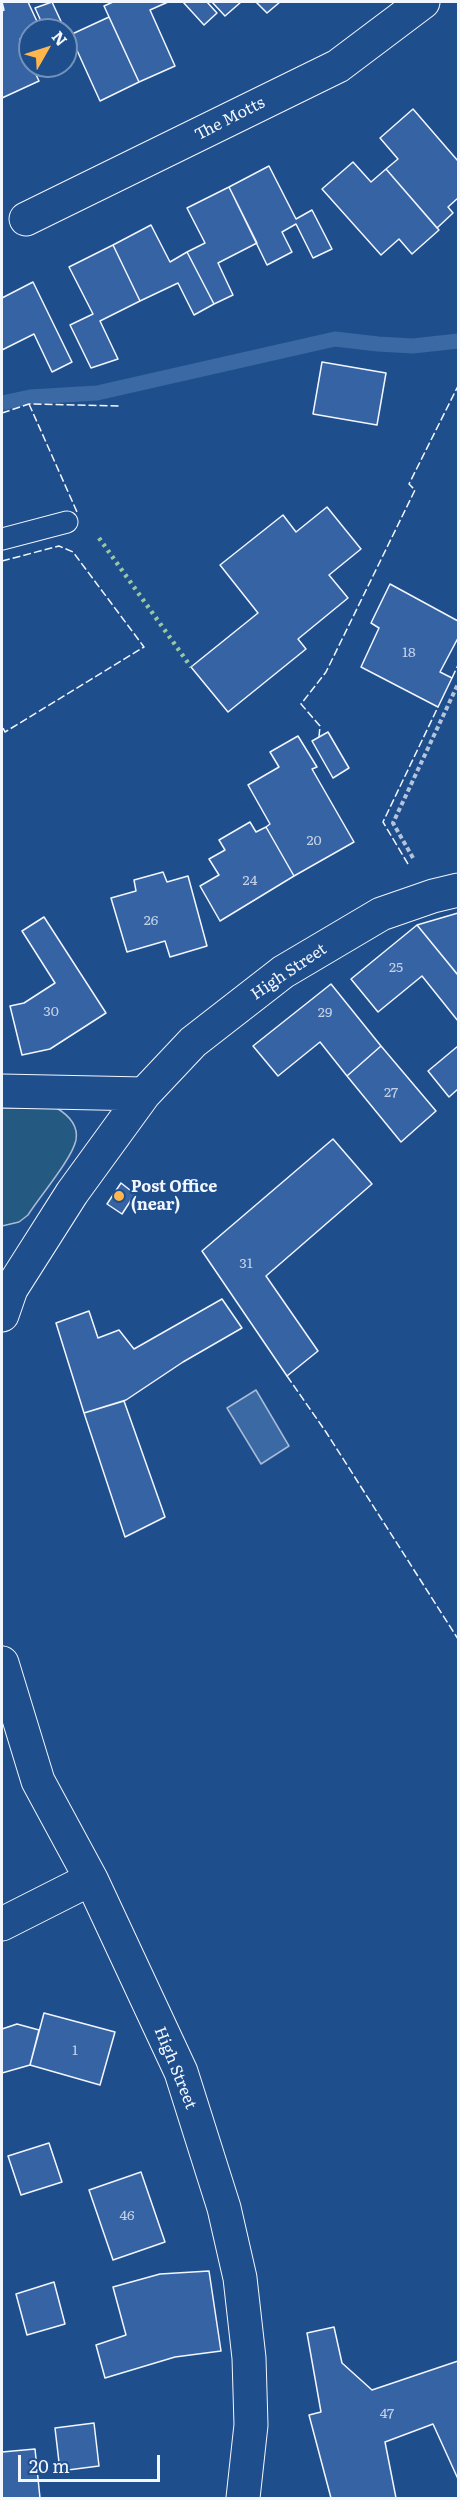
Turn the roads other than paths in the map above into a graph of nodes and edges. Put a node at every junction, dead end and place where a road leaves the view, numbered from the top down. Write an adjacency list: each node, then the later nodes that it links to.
1 (423, 2): 2 (street, The Motts)
2 (26, 219)
3 (67, 522): 4 (lane)
4 (2, 538)
5 (446, 893): 7 (street, High Street)
6 (2, 1091): 7 (street)
7 (144, 1094): 8 (street, High Street)
8 (5, 1294)
9 (2, 1663): 10 (street, High Street)
10 (91, 1879): 11 (street); 12 (street, High Street)
11 (2, 1924)
12 (243, 2499)

